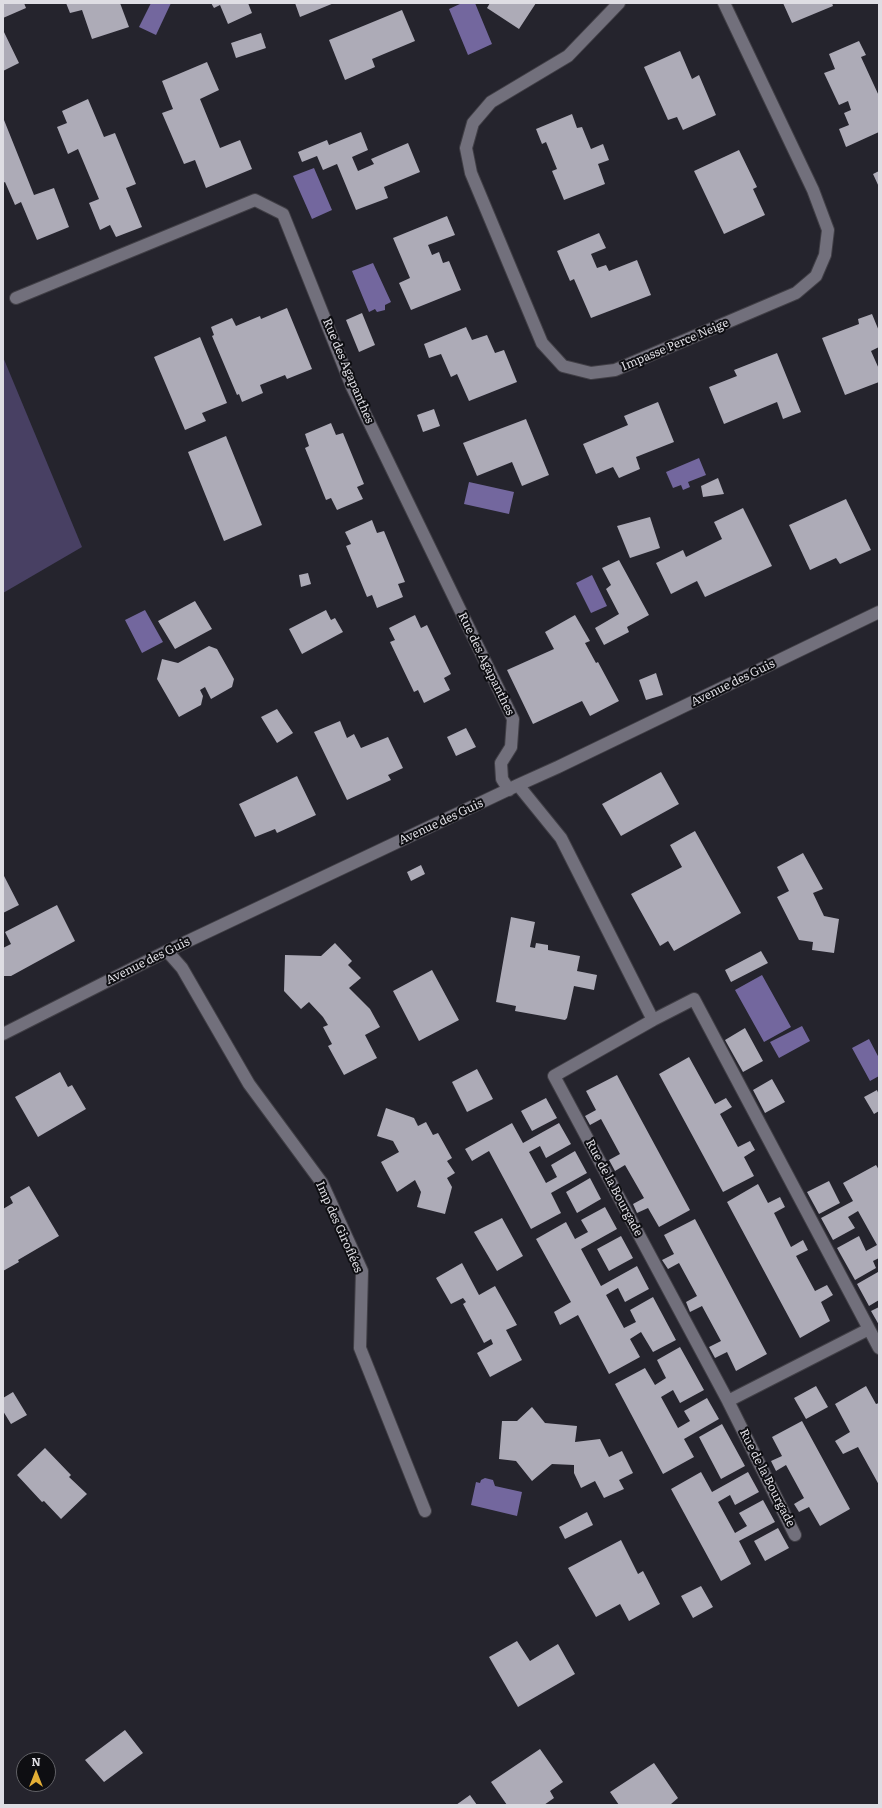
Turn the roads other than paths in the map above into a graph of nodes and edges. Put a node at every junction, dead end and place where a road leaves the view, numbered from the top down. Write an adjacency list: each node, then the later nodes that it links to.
1 (619, 3): 2 (street, Impasse Perce Neige)
2 (724, 3)
3 (16, 298): 5 (street, Rue des Agapanthes)
4 (879, 612): 5 (street, Avenue des Guis)
5 (513, 787): 6 (street, Avenue des Guis); 7 (street)
6 (167, 951): 8 (street, Avenue des Guis); 12 (street, Imp des Giroflées)
7 (653, 1020): 9 (street, Rue de la Bourgade); 11 (street, Rue de la Bourgade)
8 (3, 1034)
9 (869, 1329): 10 (street, Rue de la Bourgade); 11 (street)
10 (879, 1348)
11 (728, 1401): 13 (street, Rue de la Bourgade)
12 (425, 1511)
13 (795, 1535)

